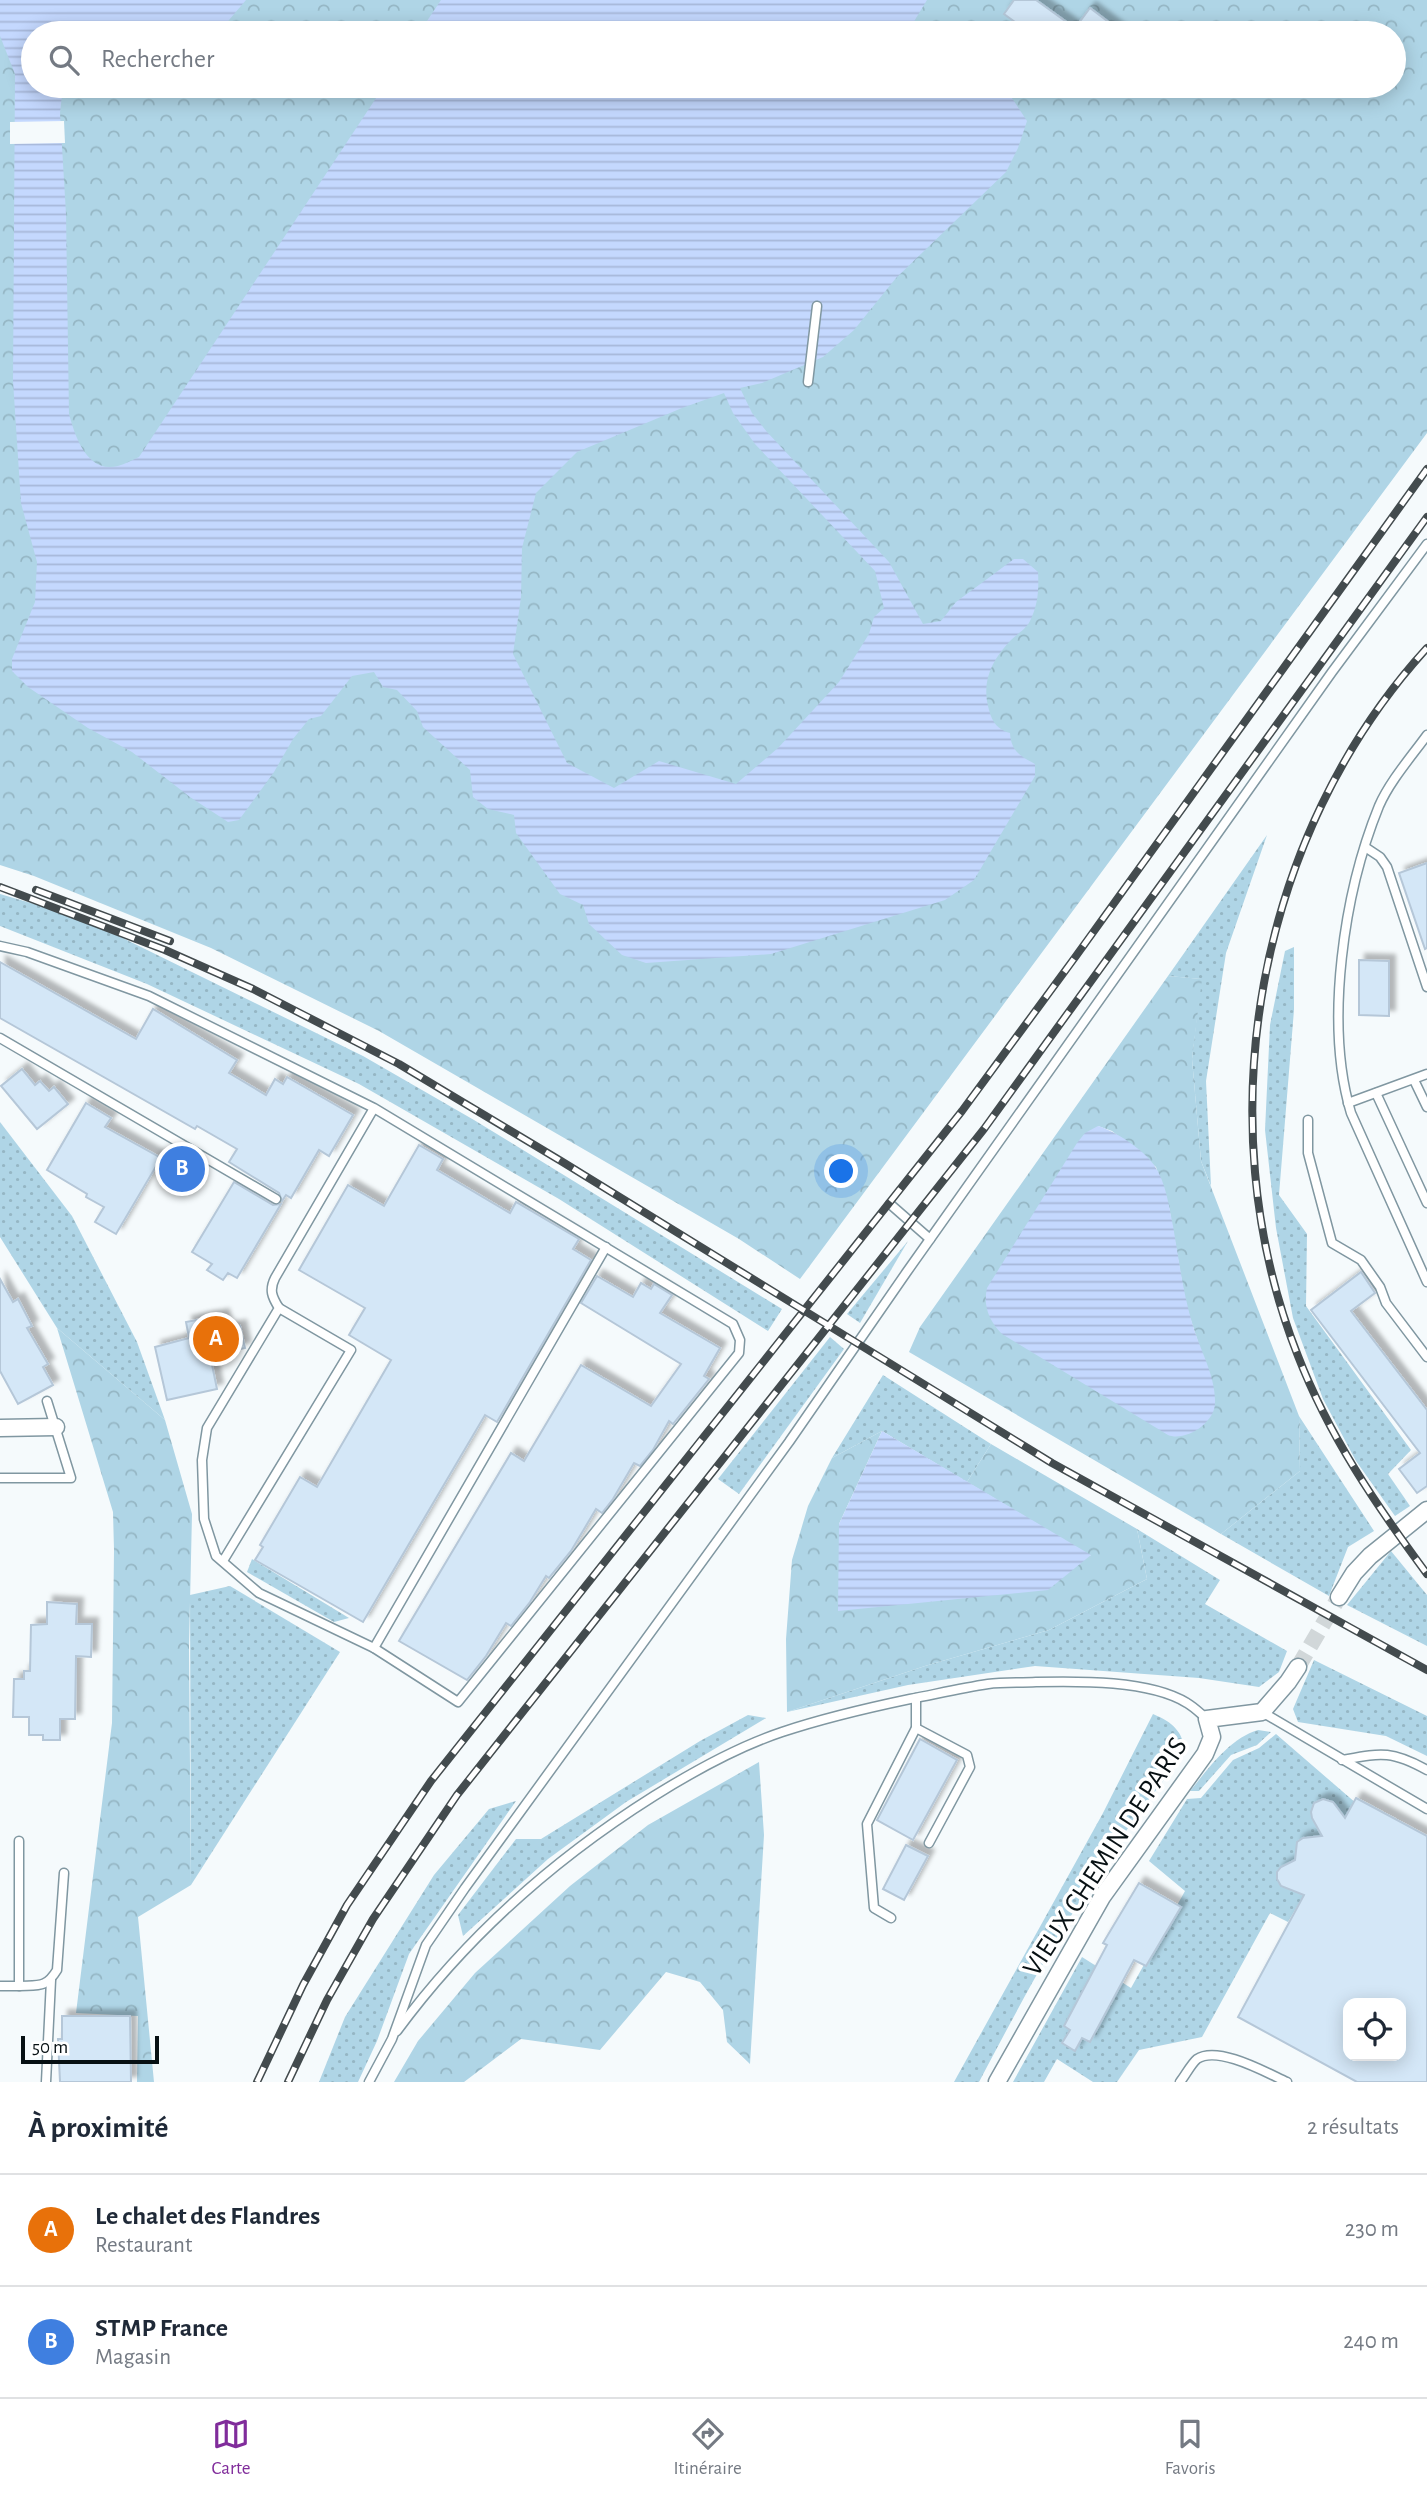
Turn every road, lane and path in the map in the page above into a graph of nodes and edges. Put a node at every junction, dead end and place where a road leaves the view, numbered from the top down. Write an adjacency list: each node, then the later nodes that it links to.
1 (817, 306): 2 (lane)
2 (808, 382)
3 (1427, 544): 19 (lane)
4 (1427, 735): 5 (lane)
5 (1365, 847): 7 (lane); 12 (lane)
6 (0, 946): 14 (lane)
7 (1427, 987)
8 (0, 1038): 16 (lane)
9 (1427, 1074): 10 (lane)
10 (1414, 1080): 11 (lane); 13 (lane)
11 (1376, 1093): 12 (lane); 17 (lane)
12 (1348, 1103): 21 (lane)
13 (1427, 1107)
14 (374, 1108): 20 (lane); 22 (lane)
15 (1308, 1120): 23 (lane)
16 (275, 1199)
17 (1427, 1203)
18 (891, 1204): 19 (lane)
19 (930, 1239): 47 (lane)
20 (606, 1247): 31 (lane); 31 (lane)
21 (1427, 1282)
22 (279, 1308): 29 (lane); 29 (lane)
23 (1427, 1357)
24 (47, 1401): 25 (lane)
25 (57, 1427): 26 (street); 27 (lane)
26 (0, 1428)
27 (1, 1478)
28 (1427, 1510): 30 (street)
29 (223, 1562): 31 (lane)
30 (1339, 1597)
31 (374, 1648)
32 (1297, 1667): 34 (street)
33 (916, 1698): 35 (lane); 36 (lane); 47 (lane)
34 (1262, 1712): 35 (street, VIEUX CHEMIN DE PARIS); 37 (lane)
35 (1207, 1719): 50 (street, VIEUX CHEMIN DE PARIS)
36 (916, 1728): 41 (lane); 43 (lane)
37 (1342, 1760): 38 (lane); 39 (lane)
38 (1427, 1770)
39 (1427, 1809)
40 (19, 1841): 46 (lane)
41 (929, 1843)
42 (64, 1873): 44 (lane)
43 (891, 1918)
44 (51, 1980): 46 (lane); 48 (lane)
45 (0, 1986): 46 (lane)
46 (19, 1986)
47 (391, 2039): 49 (lane)
48 (46, 2082)
49 (369, 2082)
50 (997, 2082)
51 (1180, 2082): 52 (lane)
52 (1287, 2082)

